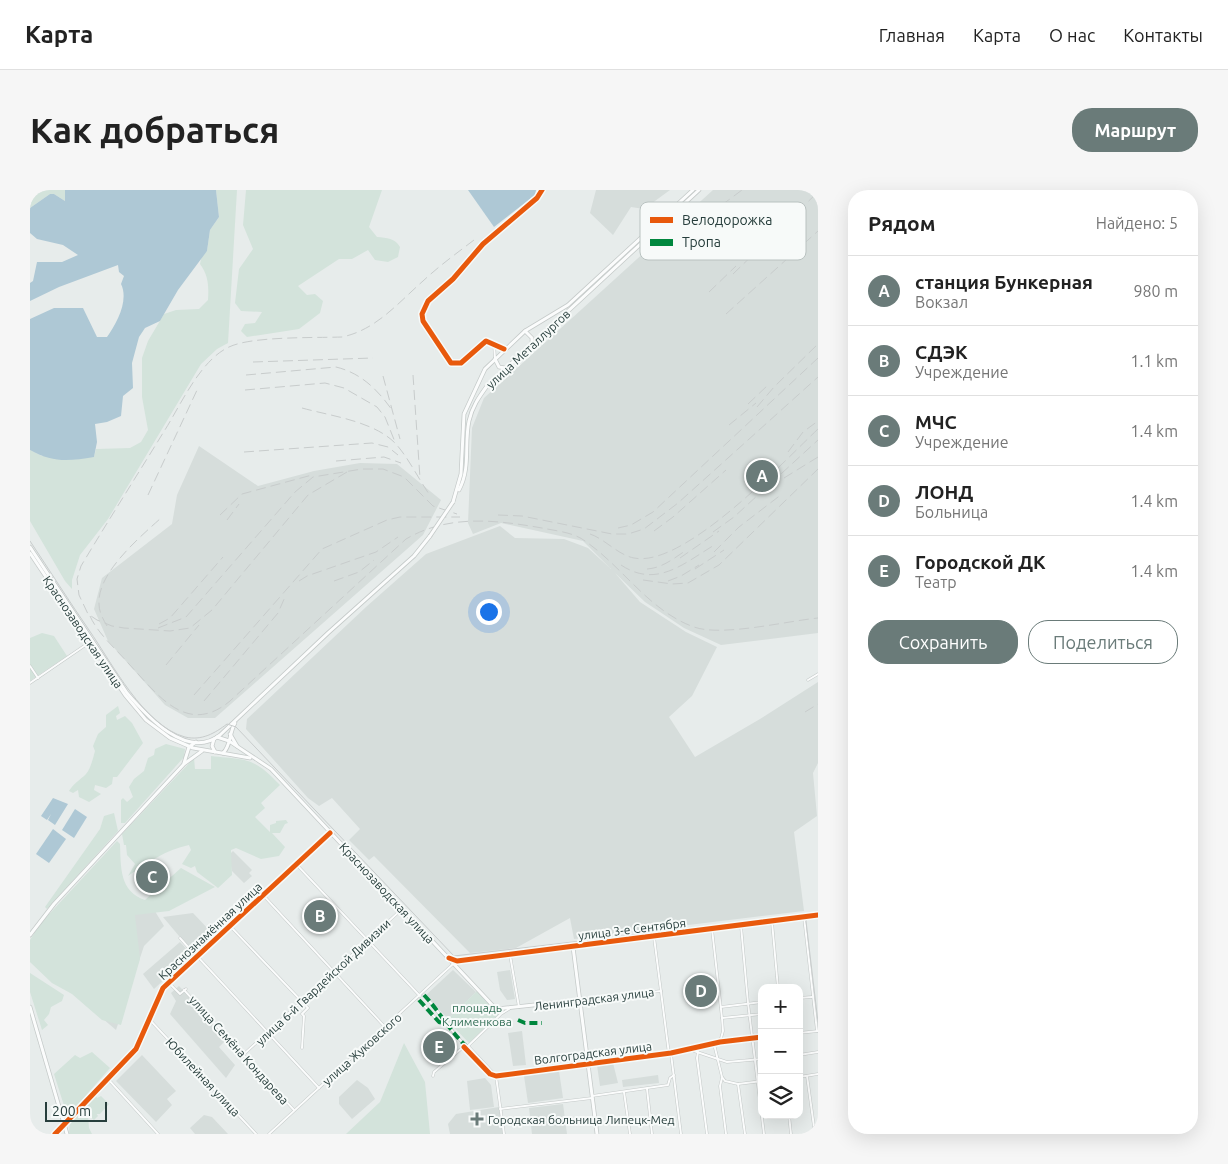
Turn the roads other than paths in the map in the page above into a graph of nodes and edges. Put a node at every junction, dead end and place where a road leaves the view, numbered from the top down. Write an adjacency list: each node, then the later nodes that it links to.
1 (542, 190): 9 (street)
2 (693, 190): 4 (main road, улица Металлургов)
3 (699, 190): 5 (main road, улица Металлургов)
4 (680, 202)
5 (686, 202)
6 (640, 239): 8 (main road, улица Металлургов)
7 (640, 244): 10 (main road, улица Металлургов)
8 (525, 331): 10 (main road); 11 (main road, улица Металлургов)
9 (494, 344): 11 (street); 12 (street)
10 (532, 344): 13 (main road, улица Металлургов)
11 (504, 349): 12 (main road, улица Металлургов)
12 (495, 358): 13 (main road); 14 (main road, улица Металлургов)
13 (505, 368): 14 (main road, улица Металлургов)
14 (453, 502): 23 (main road, bridge)
15 (30, 547): 17 (main road, Краснозаводская улица)
16 (30, 553): 17 (main road, Краснозаводская улица)
17 (91, 641): 20 (street); 26 (main road, Краснозаводская улица); 28 (main road, Краснозаводская улица)
18 (30, 666): 20 (street)
19 (818, 674): 21 (street)
20 (38, 678): 22 (street)
21 (808, 680)
22 (30, 684)
23 (241, 714): 24 (main road); 25 (main road)
24 (230, 732): 27 (main road); 32 (main road)
25 (216, 738): 26 (main road, Краснозаводская улица); 27 (main road); 30 (main road)
26 (199, 741): 28 (main road)
27 (228, 742): 31 (main road); 32 (main road, Краснозаводская улица)
28 (189, 747): 29 (main road, Краснозаводская улица); 34 (main road)
29 (203, 751): 30 (main road, Краснозаводская улица); 34 (main road)
30 (215, 752): 31 (main road)
31 (223, 753): 33 (main road)
32 (245, 753): 33 (main road, Краснозаводская улица)
33 (254, 759): 35 (main road, Краснозаводская улица)
34 (184, 764): 45 (main road)
35 (330, 833): 36 (street, Краснознамённая улица); 38 (main road, Краснозаводская улица)
36 (297, 865): 37 (street, Краснознамённая улица); 48 (street)
37 (263, 896): 42 (street, Краснознамённая улица); 55 (street)
38 (402, 909): 48 (street, улица 6-й Гвардейской Дивизии); 52 (main road, Краснозаводская улица)
39 (818, 915): 40 (street, улица 3-е Сентября)
40 (804, 917): 41 (main road, улица 3-е Сентября); 61 (street)
41 (772, 922): 43 (main road, улица 3-е Сентября); 57 (street)
42 (230, 926): 51 (street, Краснознамённая улица); 65 (street)
43 (741, 926): 44 (main road, улица 3-е Сентября); 67 (street)
44 (712, 929): 46 (main road, улица 3-е Сентября); 69 (street)
45 (30, 935)
46 (654, 936): 49 (main road, улица 3-е Сентября); 58 (street)
47 (180, 938): 51 (street)
48 (368, 940): 55 (street, улица 6-й Гвардейской Дивизии); 60 (street)
49 (573, 947): 50 (main road, улица 3-е Сентября); 64 (main road)
50 (510, 955): 53 (main road, улица 3-е Сентября); 70 (street)
51 (196, 956): 56 (street, Краснознамённая улица); 81 (street)
52 (449, 958): 53 (main road, улица 3-е Сентября); 54 (main road, Краснозаводская улица)
53 (457, 961): 54 (main road)
54 (455, 965): 60 (street, улица Жуковского); 71 (main road, Краснозаводская улица)
55 (335, 971): 65 (street, улица 6-й Гвардейской Дивизии); 79 (street)
56 (168, 982): 77 (street, Краснознамённая улица); 92 (street, улица Семёна Кондарева)
57 (778, 984)
58 (661, 991): 64 (street, Ленинградская улица); 94 (street)
59 (424, 995): 78 (street)
60 (420, 996): 79 (street, улица Жуковского)
61 (812, 997): 62 (street); 80 (street)
62 (803, 998)
63 (419, 1000): 78 (street)
64 (580, 1000): 70 (main road, Ленинградская улица); 100 (main road)
65 (302, 1002): 81 (street, улица 6-й Гвардейской Дивизии); 88 (street)
66 (758, 1003): 67 (street)
67 (748, 1004): 69 (street); 75 (street)
68 (30, 1007): 120 (main road)
69 (721, 1007): 76 (street)
70 (519, 1008): 72 (main road, Ленинградская улица)
71 (496, 1009): 72 (main road); 73 (street, Краснозаводская улица)
72 (509, 1009): 73 (street, Ленинградская улица)
73 (500, 1014): 87 (street, Ленинградская улица)
74 (758, 1014): 75 (street)
75 (749, 1015): 76 (street); 84 (street)
76 (722, 1018): 85 (street)
77 (150, 1020): 110 (street, Краснознамённая улица); 124 (street, Юбилейная улица)
78 (445, 1024): 87 (street)
79 (385, 1027): 113 (street, улица Жуковского)
80 (818, 1031): 82 (street)
81 (268, 1033): 92 (street, улица 6-й Гвардейской Дивизии); 113 (street)
82 (803, 1033)
83 (758, 1037): 84 (street, Волгоградская улица)
84 (752, 1038): 85 (street, Волгоградская улица); 98 (street)
85 (720, 1042): 86 (street, Волгоградская улица)
86 (714, 1044): 89 (street, Волгоградская улица); 97 (street)
87 (466, 1046): 93 (street); 96 (street); 105 (street, Ленинградская улица)
88 (302, 1048)
89 (693, 1050): 90 (street, Волгоградская улица); 94 (street, Волгоградская улица)
90 (698, 1052): 97 (street, Волгоградская улица); 131 (street)
91 (818, 1052): 95 (street)
92 (244, 1054): 118 (street, улица Семёна Кондарева)
93 (475, 1054): 96 (street); 101 (street)
94 (670, 1054): 100 (street, Волгоградская улица); 104 (street)
95 (803, 1054)
96 (472, 1056): 102 (street)
97 (718, 1060): 98 (street, Волгоградская улица); 109 (street)
98 (755, 1060): 99 (street, Волгоградская улица); 111 (street)
99 (758, 1060)
100 (588, 1064): 106 (street, Волгоградская улица); 116 (main road)
101 (488, 1067): 102 (street); 106 (street)
102 (485, 1070): 106 (street)
103 (818, 1074): 108 (street)
104 (674, 1075): 114 (street); 130 (street)
105 (434, 1076)
106 (496, 1076): 117 (street)
107 (803, 1076): 108 (street)
108 (807, 1076): 136 (street)
109 (722, 1078): 112 (street); 132 (street)
110 (108, 1079): 120 (street, Краснознамённая улица); 123 (street)
111 (757, 1082): 112 (street); 134 (street)
112 (738, 1084): 133 (street)
113 (319, 1088): 118 (street, улица Жуковского)
114 (647, 1089): 115 (street); 129 (street)
115 (624, 1092): 116 (street); 128 (street)
116 (592, 1097): 117 (street); 127 (main road)
117 (500, 1109): 126 (street)
118 (294, 1111): 125 (street, улица Жуковского)
119 (789, 1119): 135 (street)
120 (65, 1125): 121 (main road); 122 (main road)
121 (55, 1134)
122 (67, 1134)
123 (158, 1134)
124 (256, 1134)
125 (270, 1134)
126 (504, 1134)
127 (597, 1134)
128 (630, 1134)
129 (652, 1134)
130 (681, 1134)
131 (707, 1134)
132 (726, 1134)
133 (745, 1134)
134 (764, 1134)
135 (791, 1134)
136 (815, 1134)

